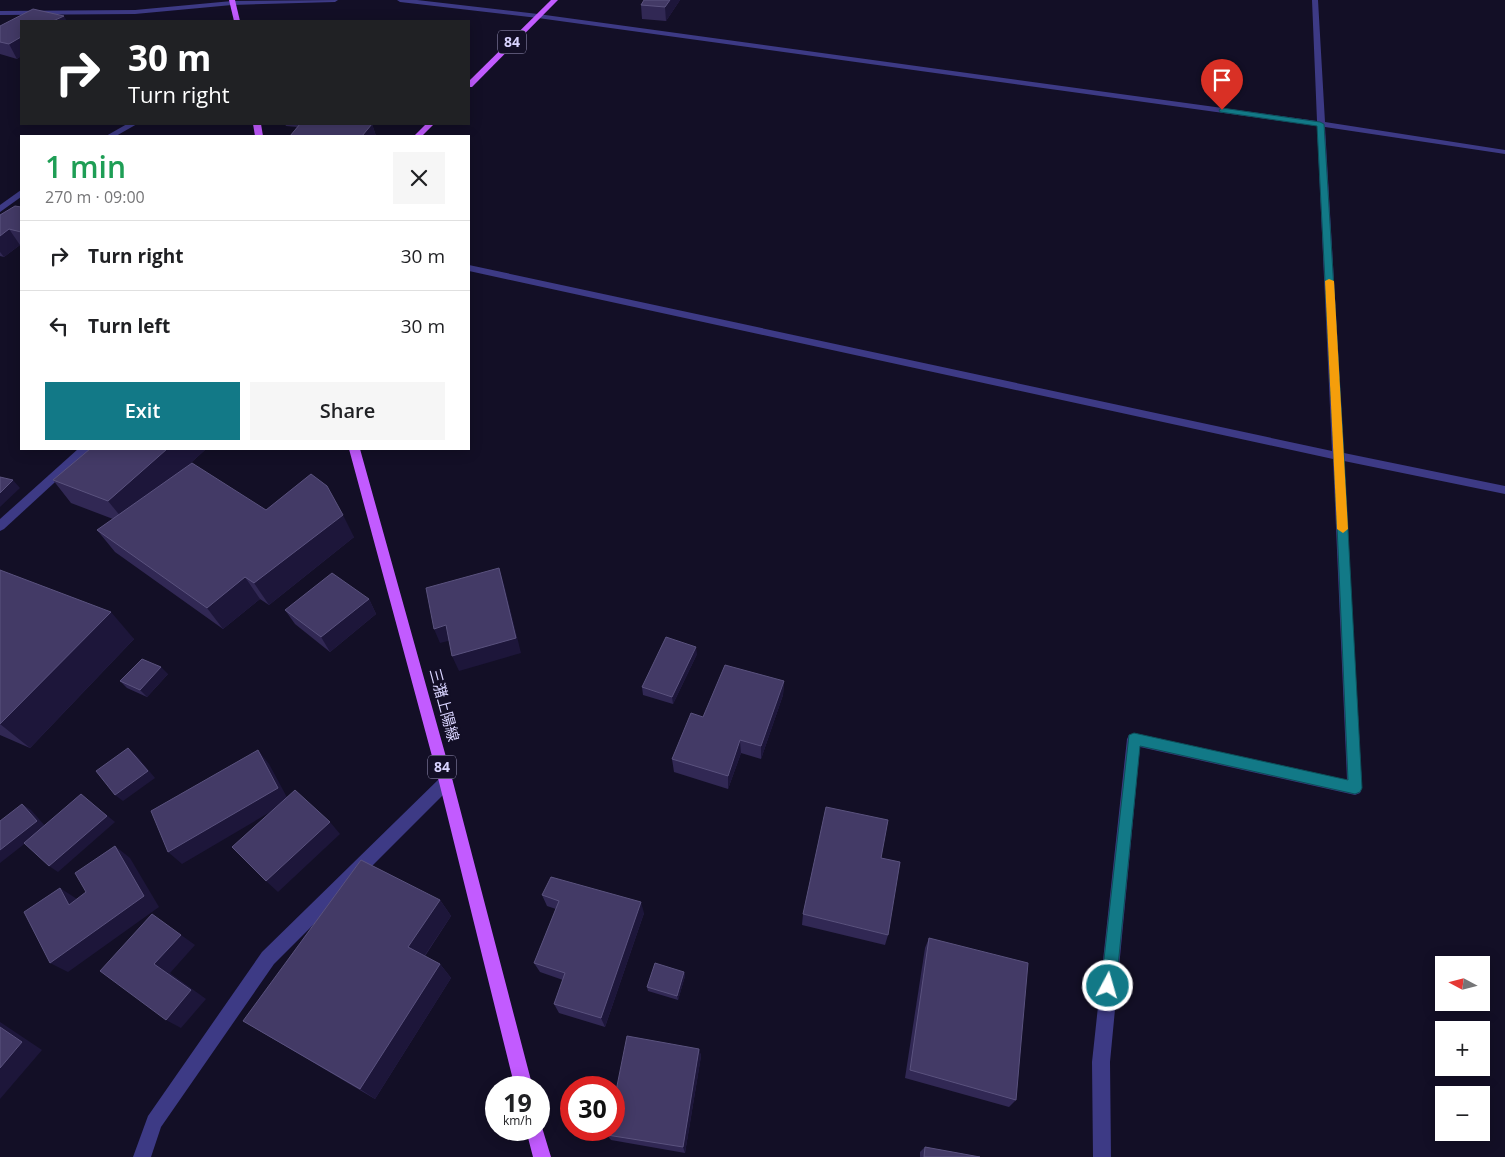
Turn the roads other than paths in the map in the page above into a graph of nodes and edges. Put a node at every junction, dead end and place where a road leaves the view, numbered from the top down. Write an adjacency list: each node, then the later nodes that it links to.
1 (335, 0): 5 (street)
2 (400, 0): 7 (street)
3 (555, 0): 7 (main road, 84)
4 (1315, 0): 10 (street)
5 (232, 1): 6 (street); 8 (main road)
6 (0, 13)
7 (538, 16): 9 (main road, 84); 10 (street)
8 (237, 20)
9 (470, 84)
10 (1320, 124): 15 (street); 21 (street)
11 (131, 125): 13 (street)
12 (429, 125): 14 (main road)
13 (112, 135)
14 (419, 135)
15 (1505, 152)
16 (20, 194): 17 (street)
17 (0, 209)
18 (470, 268): 21 (street)
19 (84, 450): 23 (street)
20 (354, 450): 24 (main road, 三潴上陽線 / 84)
21 (1339, 456): 22 (street); 29 (street)
22 (1505, 490)
23 (0, 526)
24 (446, 782): 25 (main road, 三潴上陽線 / 84); 27 (street)
25 (521, 1076)
26 (538, 1141): 28 (main road)
27 (142, 1157)
28 (542, 1157)
29 (1102, 1157)

